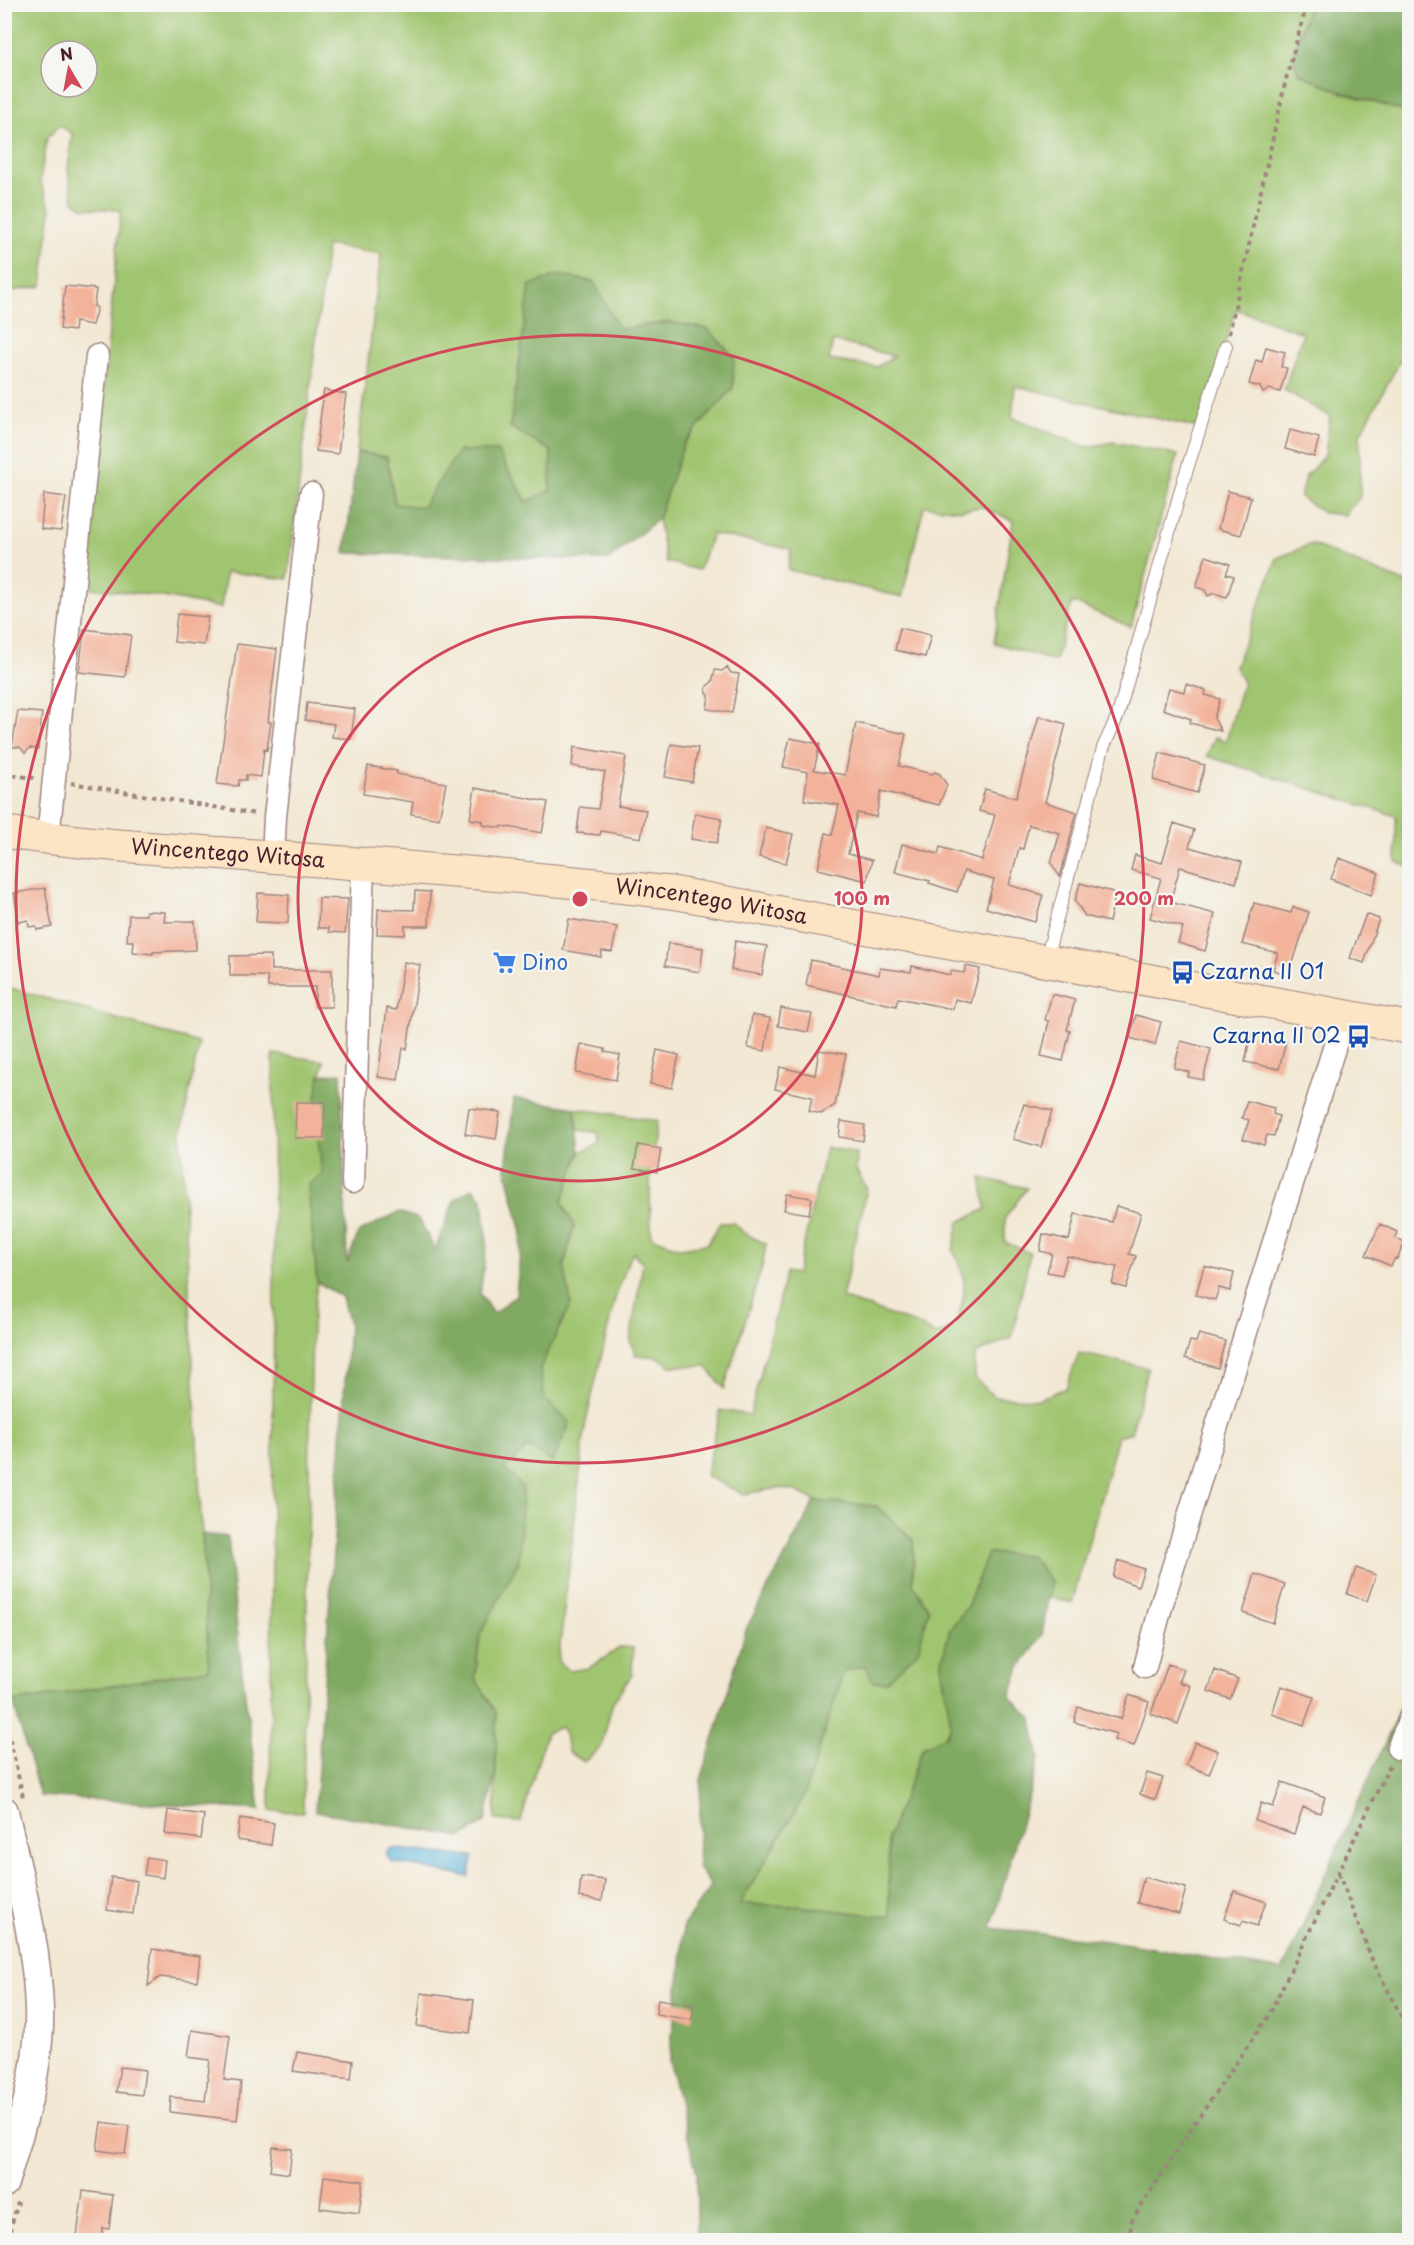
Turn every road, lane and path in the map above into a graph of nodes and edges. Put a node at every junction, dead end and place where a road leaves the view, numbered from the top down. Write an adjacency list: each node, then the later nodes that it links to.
1 (1307, 4): 2 (path)
2 (1226, 346): 12 (lane)
3 (97, 356): 6 (street)
4 (311, 494): 7 (street)
5 (4, 774): 6 (path)
6 (54, 780): 7 (path); 9 (street)
7 (275, 817): 10 (street)
8 (4, 832): 9 (main road, Wincentego Witosa)
9 (48, 838): 10 (main road, Wincentego Witosa)
10 (273, 857): 11 (main road, Wincentego Witosa)
11 (363, 865): 12 (main road, Wincentego Witosa); 15 (street)
12 (1046, 960): 13 (main road, Wincentego Witosa)
13 (1344, 1016): 14 (main road, Wincentego Witosa); 16 (street)
14 (1410, 1028)
15 (353, 1182)
16 (1145, 1667)
17 (4, 1713): 20 (path)
18 (1410, 1719): 19 (street)
19 (1398, 1748): 22 (path)
20 (20, 1779)
21 (4, 1811): 24 (street)
22 (1338, 1873): 23 (path); 25 (path)
23 (1410, 2033)
24 (4, 2183)
25 (1130, 2241)

